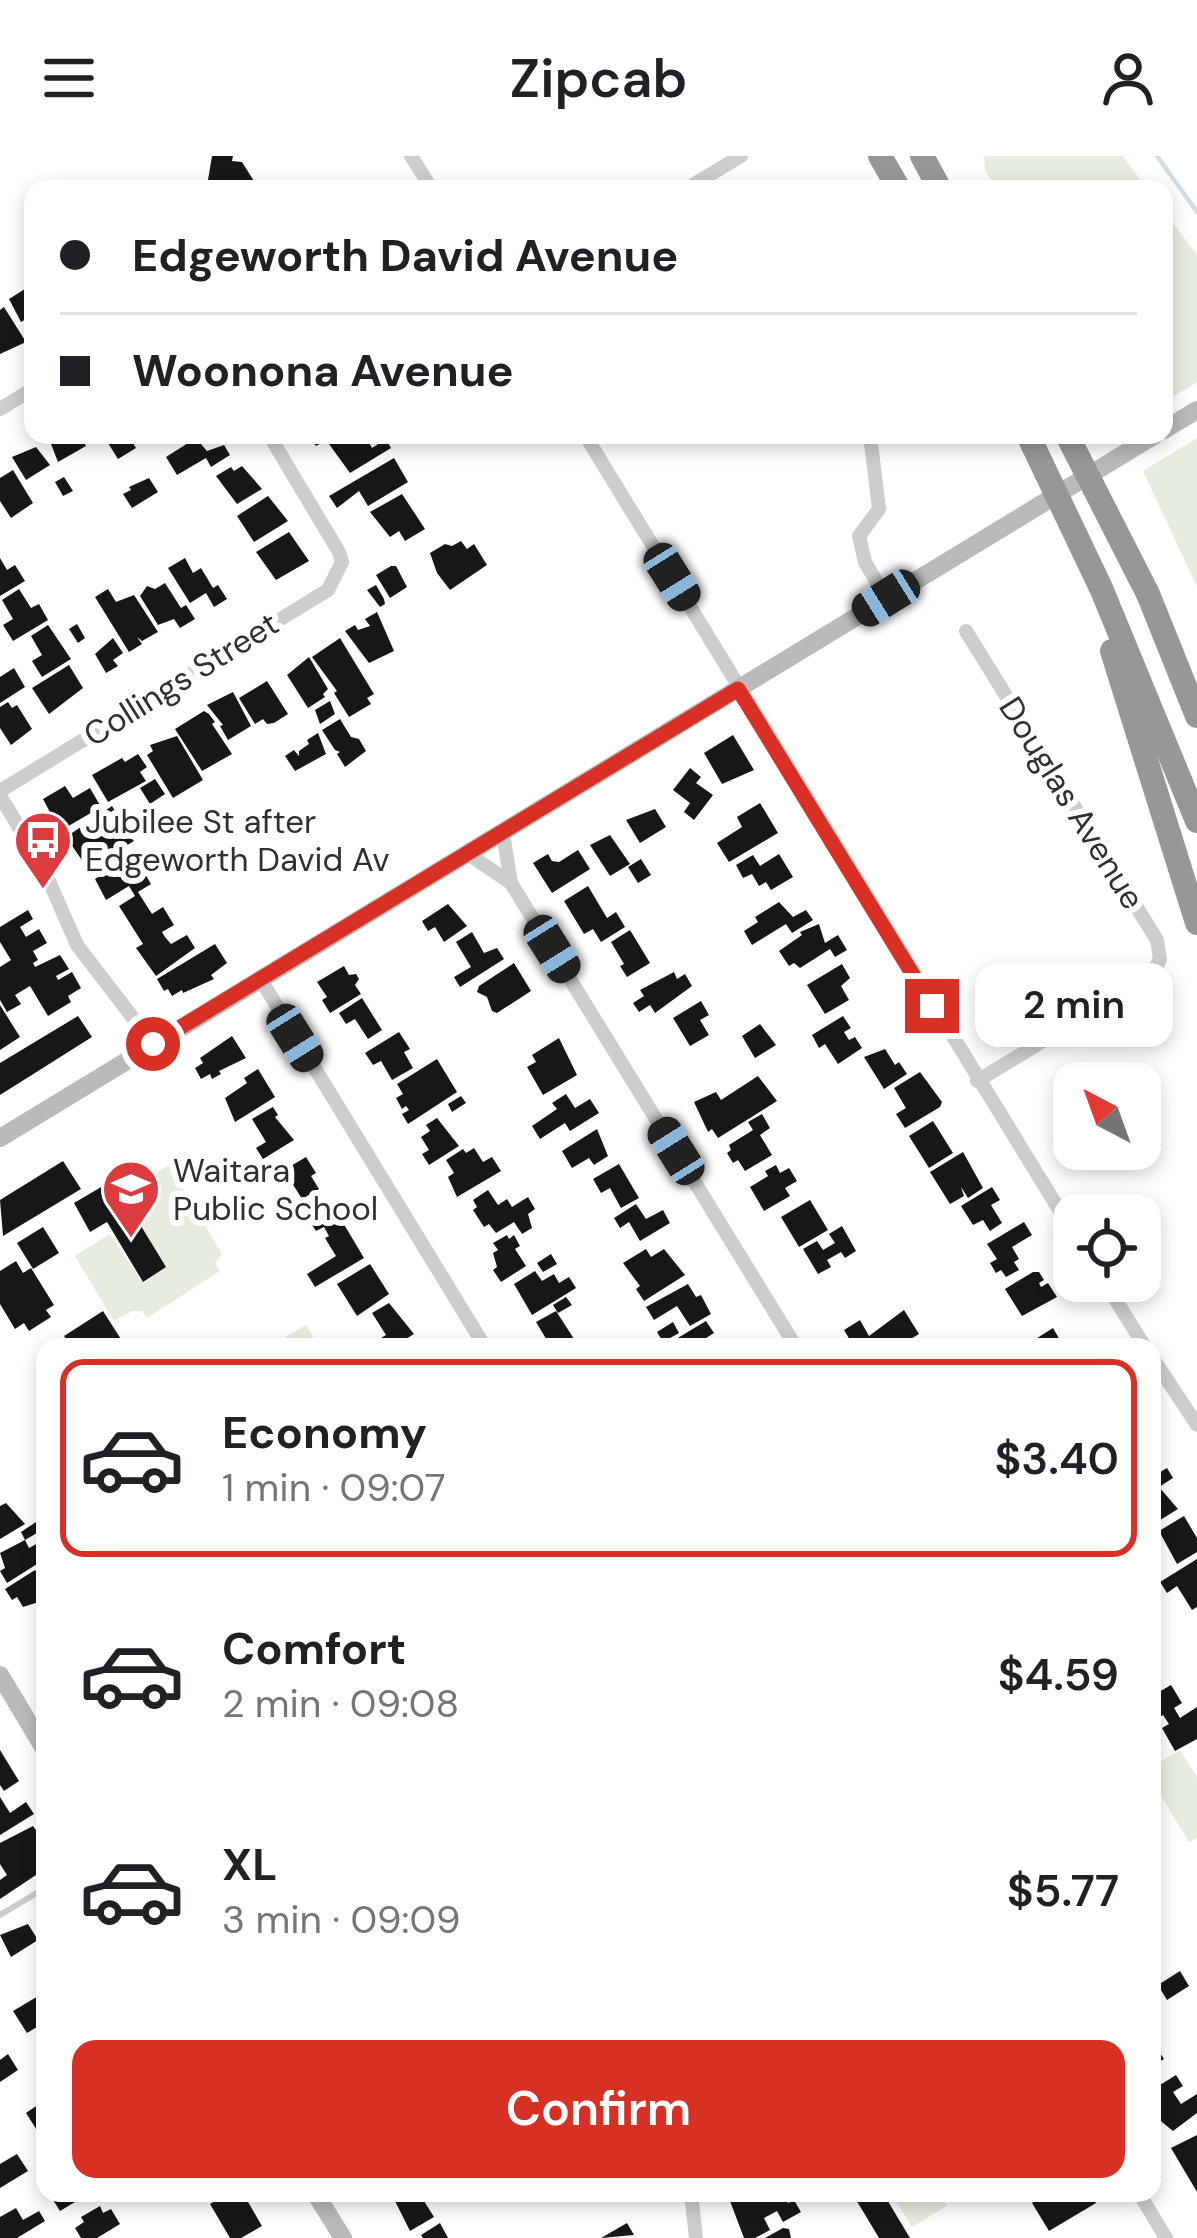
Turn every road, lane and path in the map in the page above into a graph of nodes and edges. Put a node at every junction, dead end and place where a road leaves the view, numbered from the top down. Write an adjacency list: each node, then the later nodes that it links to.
1 (741, 156): 2 (street)
2 (701, 180)
3 (274, 444): 14 (street, Collings Street)
4 (591, 444): 12 (street)
5 (871, 444): 10 (street)
6 (1032, 444): 9 (highway)
7 (1072, 444): 13 (highway)
8 (1141, 444): 10 (main road)
9 (1076, 541): 15 (highway); 19 (highway)
10 (886, 598): 12 (main road)
11 (965, 632): 22 (street, Douglas Avenue)
12 (738, 689): 16 (main road); 22 (street)
13 (1197, 716)
14 (0, 794): 21 (street)
15 (1197, 821)
16 (503, 833): 17 (main road); 18 (street)
17 (468, 854): 18 (street); 20 (main road)
18 (511, 883): 27 (street)
19 (1197, 923)
20 (261, 980): 21 (main road); 26 (street)
21 (153, 1044): 23 (main road)
22 (977, 1081): 24 (street)
23 (0, 1138)
24 (1053, 1201)
25 (1117, 1302): 28 (street)
26 (480, 1338)
27 (790, 1338)
28 (1139, 1338)
29 (1161, 1372): 30 (street)
30 (1168, 1383): 31 (street); 32 (street)
31 (1161, 1388)
32 (1197, 1425)
33 (0, 1675): 34 (main road)
34 (36, 1735)
35 (36, 1893): 36 (lane)
36 (0, 1915)
37 (321, 2202): 40 (main road)
38 (693, 2202): 41 (street)
39 (1144, 2202): 42 (street)
40 (343, 2238)
41 (696, 2238)
42 (1166, 2238)

